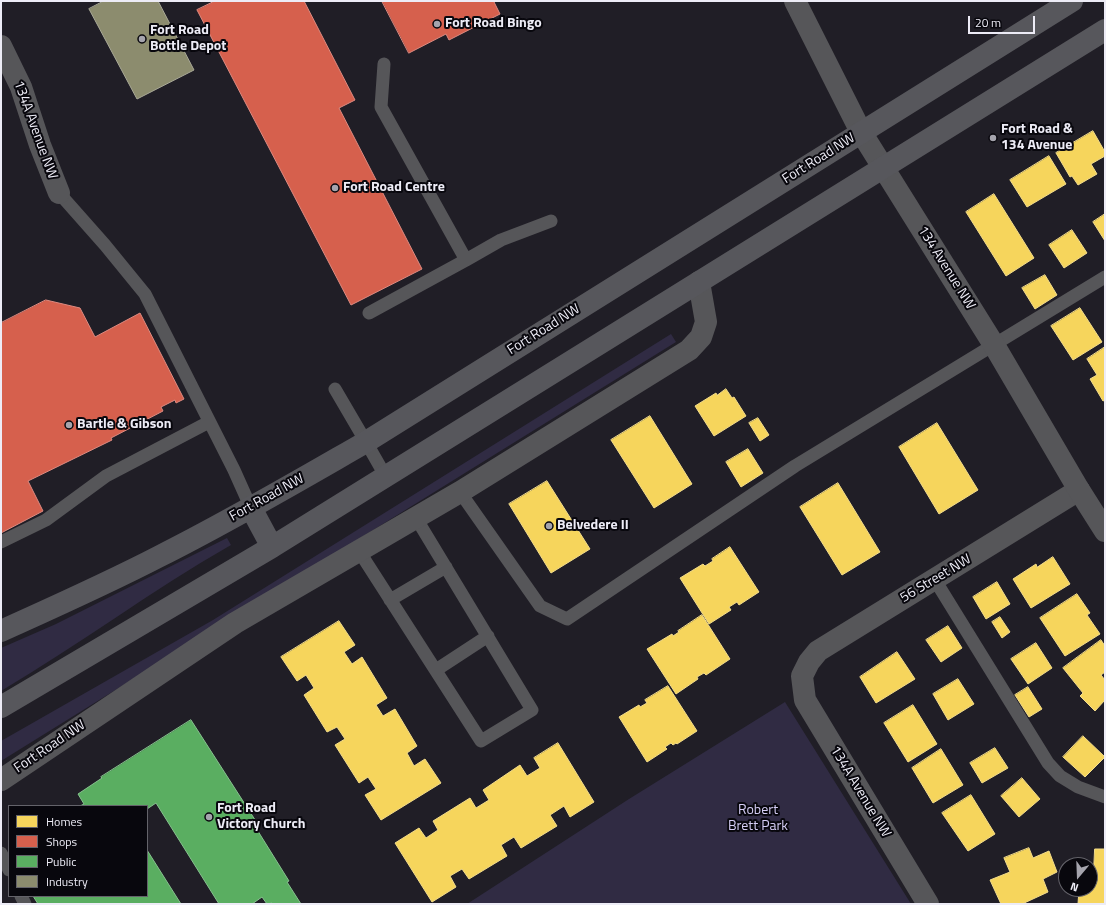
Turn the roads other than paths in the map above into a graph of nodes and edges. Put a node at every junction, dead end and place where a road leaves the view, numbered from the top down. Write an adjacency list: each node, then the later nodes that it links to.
1 (795, 1): 6 (street, 134 Avenue NW)
2 (1072, 1): 6 (main road, Fort Road NW)
3 (1105, 30): 7 (main road)
4 (1, 46): 8 (street, 134A Avenue NW)
5 (384, 64): 10 (lane)
6 (861, 132): 7 (street, 134 Avenue NW); 17 (main road, Fort Road NW)
7 (884, 168): 12 (main road); 14 (street, 134 Avenue NW)
8 (59, 193): 16 (lane)
9 (551, 221): 10 (lane)
10 (466, 260): 13 (lane)
11 (1105, 277): 14 (lane)
12 (699, 282): 18 (main road); 20 (street, Fort Road NW)
13 (369, 313)
14 (994, 345): 19 (street, 134 Avenue NW); 20 (lane)
15 (334, 389): 17 (lane)
16 (209, 422): 21 (lane); 24 (lane)
17 (366, 442): 18 (lane); 21 (main road, Fort Road NW)
18 (386, 477): 25 (main road)
19 (1079, 490): 23 (street, 134 Avenue NW); 28 (street, 56 Street NW)
20 (460, 492): 22 (street, Fort Road NW)
21 (251, 508): 25 (main road); 30 (main road, Fort Road NW)
22 (416, 518): 26 (street, Fort Road NW); 27 (lane)
23 (1105, 531)
24 (1, 542)
25 (272, 547): 34 (main road)
26 (359, 551): 29 (lane); 35 (street, Fort Road NW)
27 (446, 567): 29 (lane); 31 (lane)
28 (935, 580): 33 (street, 56 Street NW); 36 (lane)
29 (390, 600): 32 (lane)
30 (1, 631)
31 (488, 636): 32 (lane); 32 (lane)
32 (436, 670)
33 (802, 676): 39 (street, 134A Avenue NW)
34 (1, 707)
35 (1, 780)
36 (1105, 796)
37 (1, 853): 38 (lane)
38 (8, 868)
39 (928, 904)

